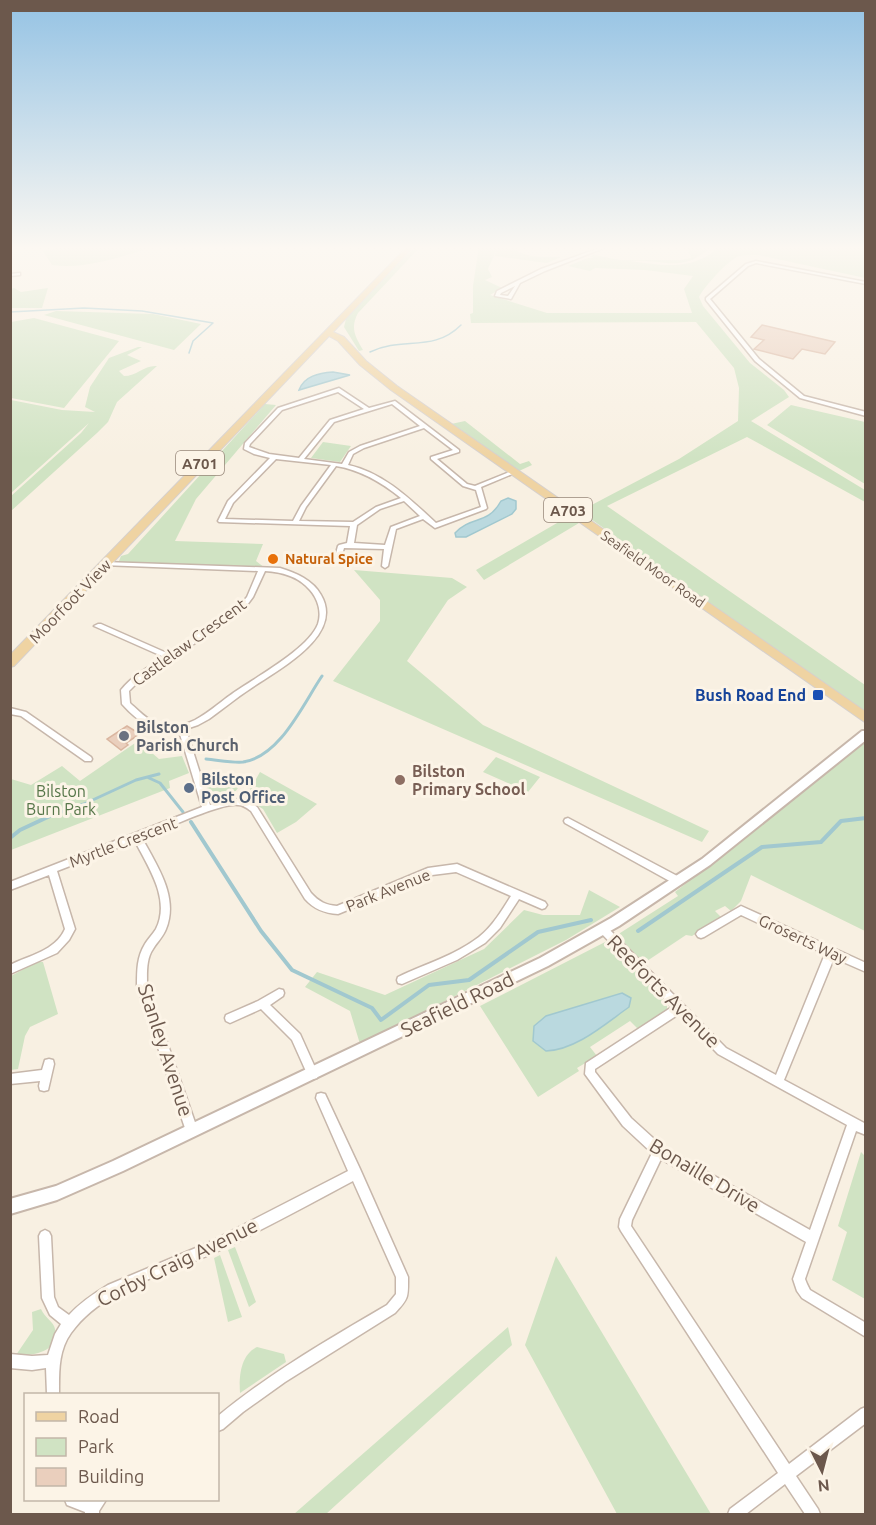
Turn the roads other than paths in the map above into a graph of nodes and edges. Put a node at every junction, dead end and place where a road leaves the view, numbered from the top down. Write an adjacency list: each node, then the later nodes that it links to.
1 (342, 317): 3 (main road, A701)
2 (723, 317): 5 (street)
3 (328, 332): 11 (main road, Seafield Moor Road / A703); 20 (main road, Moorfoot View / A701)
4 (367, 409): 6 (street); 7 (street); 8 (street)
5 (866, 414)
6 (425, 426): 10 (street); 12 (street)
7 (275, 456): 8 (street); 15 (street)
8 (301, 459): 9 (street)
9 (335, 464): 10 (street); 15 (street)
10 (344, 466): 13 (street)
11 (514, 472): 12 (street); 27 (main road, Seafield Moor Road / A703)
12 (479, 489): 14 (street)
13 (404, 499): 14 (street); 16 (street)
14 (424, 516): 18 (street)
15 (295, 522): 16 (street)
16 (354, 524): 17 (street)
17 (350, 545): 18 (street); 19 (street)
18 (388, 547): 21 (street)
19 (337, 561)
20 (104, 564): 22 (street); 25 (main road, Moorfoot View / A701)
21 (385, 566)
22 (262, 570): 24 (street, Castlelaw Crescent); 28 (street)
23 (98, 626): 24 (street)
24 (170, 657): 28 (street, Castlelaw Crescent)
25 (10, 663)
26 (10, 711): 30 (street)
27 (866, 719)
28 (182, 728): 32 (street)
29 (866, 734): 36 (street, Seafield Road)
30 (88, 759)
31 (237, 801): 32 (street, Myrtle Crescent); 38 (street, Park Avenue)
32 (207, 809): 34 (street, Myrtle Crescent)
33 (568, 821): 36 (street)
34 (137, 837): 35 (street, Myrtle Crescent); 57 (street, Stanley Avenue)
35 (52, 870): 37 (street, Myrtle Crescent); 44 (street)
36 (678, 881): 40 (street, Seafield Road)
37 (10, 886)
38 (516, 896): 39 (street, Park Avenue); 45 (street)
39 (542, 905)
40 (603, 929): 48 (street, Reeforts Avenue); 51 (street, Seafield Road)
41 (701, 934): 42 (street, Groserts Way)
42 (831, 952): 43 (street, Groserts Way); 53 (street)
43 (866, 968)
44 (10, 970)
45 (402, 980)
46 (279, 993): 47 (street)
47 (262, 1004): 49 (street); 51 (street)
48 (679, 1008): 53 (street, Reeforts Avenue); 58 (street, Bonaille Drive)
49 (230, 1018)
50 (49, 1064): 52 (street)
51 (313, 1074): 57 (street, Seafield Road)
52 (10, 1079)
53 (778, 1082): 55 (street, Reeforts Avenue)
54 (321, 1098): 59 (street)
55 (853, 1123): 56 (street, Reeforts Avenue); 62 (street)
56 (866, 1130)
57 (192, 1131): 60 (street, Seafield Road)
58 (660, 1151): 62 (street, Bonaille Drive); 70 (street)
59 (356, 1173): 63 (street, Corby Craig Avenue); 69 (street)
60 (10, 1207)
61 (45, 1236): 63 (street)
62 (813, 1239): 64 (street)
63 (70, 1323): 66 (street, Corby Craig Avenue)
64 (866, 1330)
65 (10, 1361): 66 (street)
66 (51, 1361): 67 (street, Corby Craig Avenue)
67 (53, 1393)
68 (866, 1414): 70 (street)
69 (219, 1423)
70 (788, 1475): 73 (street); 74 (street)
71 (75, 1501): 72 (street)
72 (94, 1507)
73 (735, 1515)
74 (813, 1515)

